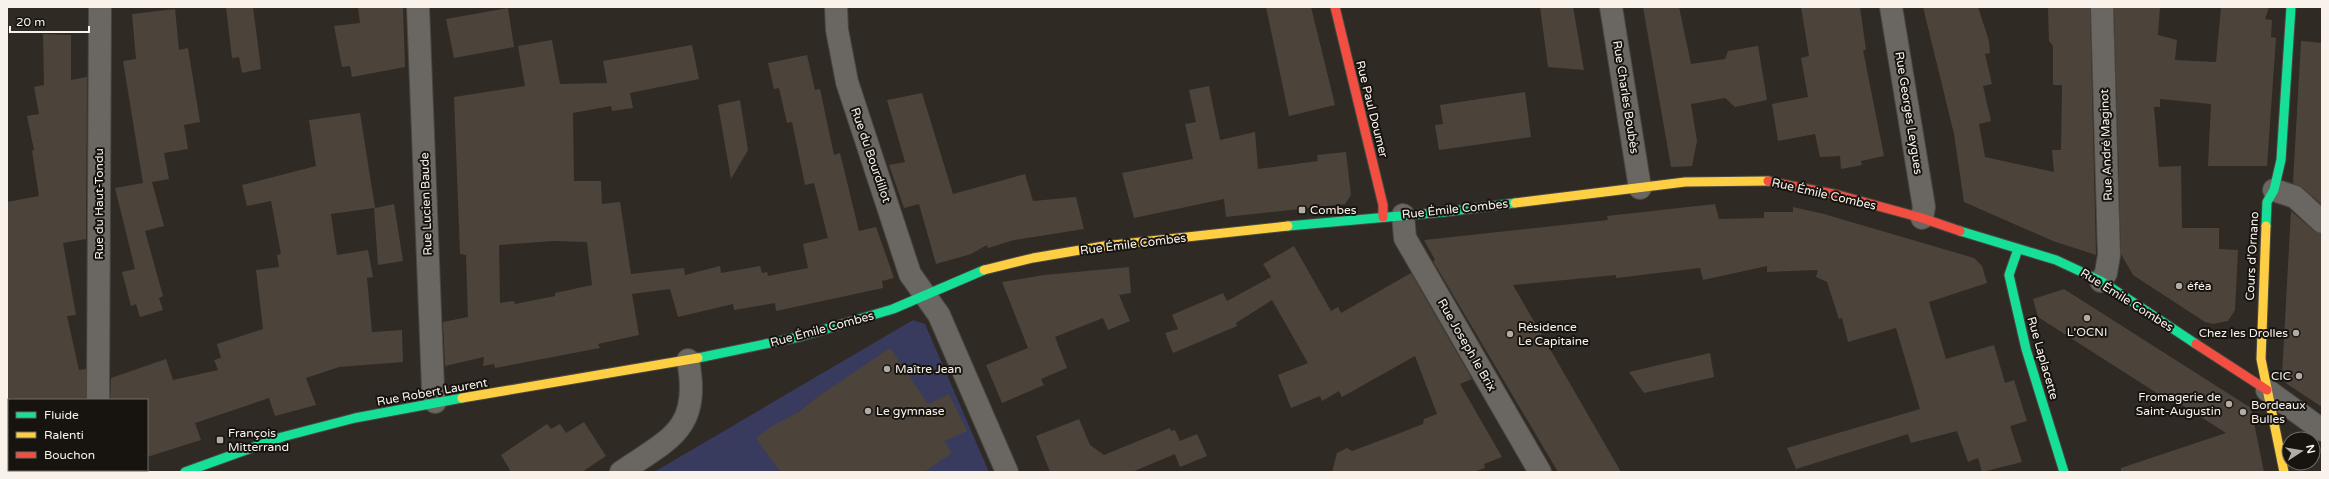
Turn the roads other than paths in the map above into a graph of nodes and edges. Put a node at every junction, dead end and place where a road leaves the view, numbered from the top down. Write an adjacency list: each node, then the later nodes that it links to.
1 (100, 7): 19 (street, Rue du Haut-Tondu)
2 (418, 7): 20 (street, Rue Lucien Baude)
3 (836, 7): 16 (street, Rue du Bourdillot)
4 (1335, 7): 11 (street, Rue Paul Doumer)
5 (1611, 7): 9 (street, Rue Charles Boubès)
6 (1891, 7): 12 (street, Rue Georges Leygues)
7 (2102, 7): 15 (street, Rue André Maginot)
8 (2291, 7): 10 (street, Cours d'Ornano)
9 (1640, 188): 11 (street, Rue Émile Combes); 12 (street, Rue Émile Combes)
10 (2274, 190): 13 (street); 18 (street, Cours d'Ornano)
11 (1393, 216): 16 (street, Rue Émile Combes); 25 (street, Rue Joseph le Brix)
12 (1922, 218): 14 (street, Rue Émile Combes)
13 (2322, 222)
14 (2018, 250): 15 (street, Rue Émile Combes); 26 (street, Rue Laplacette)
15 (2101, 281): 18 (street, Rue Émile Combes)
16 (925, 297): 17 (street, Rue Émile Combes); 24 (street, Rue du Bourdillot)
17 (688, 360): 20 (street, Rue Robert Laurent); 23 (street)
18 (2267, 390): 21 (street, Rue Émile Combes); 27 (street, Cours d'Ornano)
19 (98, 399)
20 (435, 402): 22 (street, Rue Robert Laurent)
21 (2322, 430)
22 (185, 472)
23 (621, 472)
24 (1007, 472)
25 (1540, 472)
26 (2064, 472)
27 (2284, 472)

